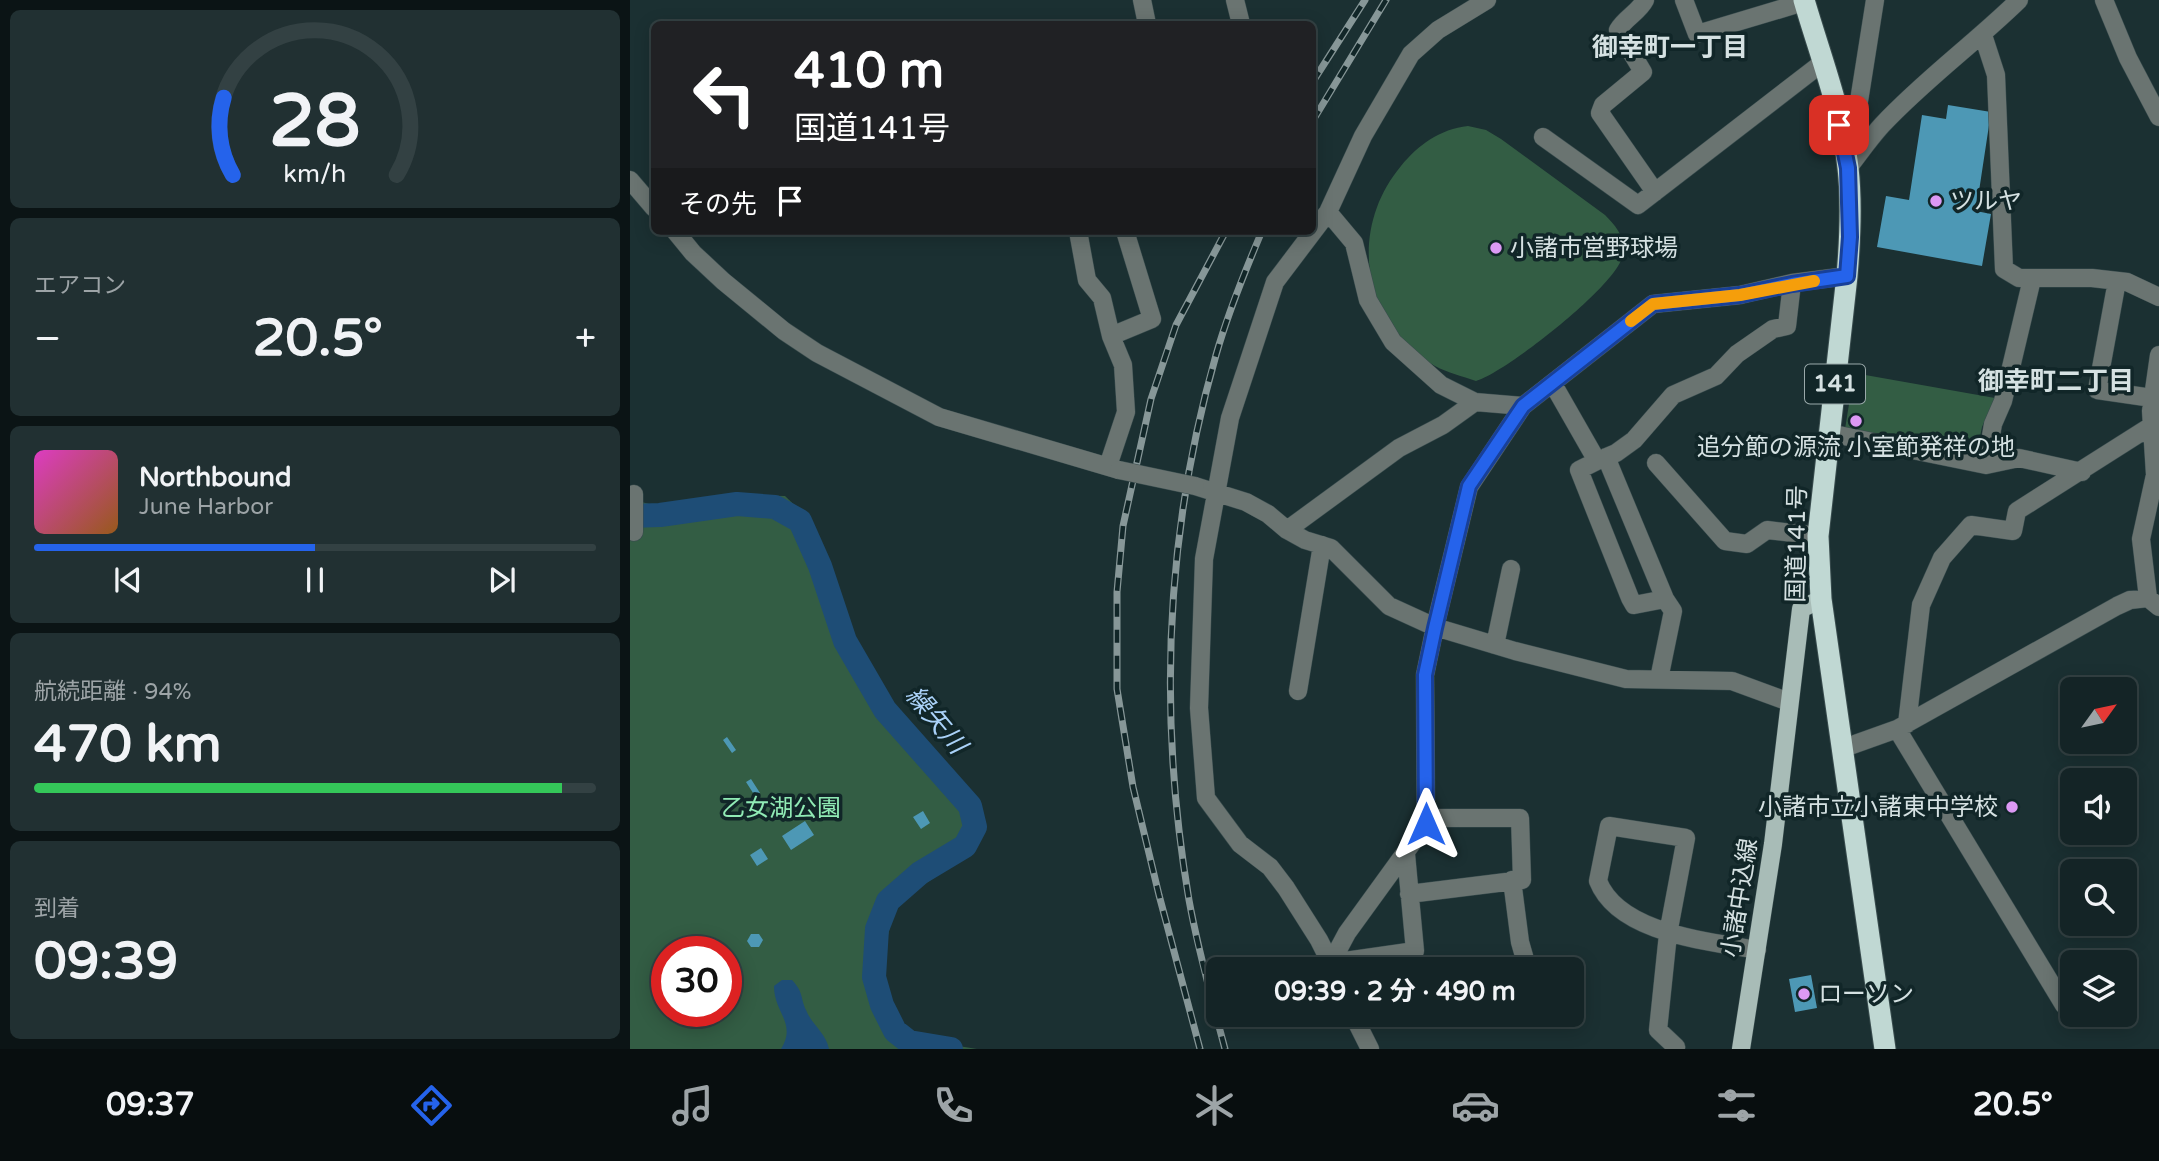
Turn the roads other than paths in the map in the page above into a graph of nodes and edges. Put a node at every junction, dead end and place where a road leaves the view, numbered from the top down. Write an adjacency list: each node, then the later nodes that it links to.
1 (1142, 0): 10 (street)
2 (1235, 0): 11 (street)
3 (1487, 0): 20 (street)
4 (1645, 0): 18 (street)
5 (1684, 0): 9 (street)
6 (1875, 0): 16 (street)
7 (2019, 0): 12 (street)
8 (2104, 0): 14 (street)
9 (1804, 1): 13 (highway, 国道141号 / 141)
10 (1146, 21)
11 (1240, 21)
12 (1983, 35): 16 (street); 27 (street)
13 (1822, 63): 16 (highway, 国道141号 / 141); 18 (street)
14 (2159, 117)
15 (1543, 137): 18 (street)
16 (1848, 168): 26 (highway, 国道141号 / 141)
17 (630, 180): 19 (street)
18 (1655, 192)
19 (651, 204)
20 (1328, 212): 21 (street); 34 (street)
21 (1316, 228)
22 (678, 235): 41 (street)
23 (1079, 235): 31 (street)
24 (1126, 235): 31 (street)
25 (1311, 235): 43 (street)
26 (1847, 276): 29 (street); 37 (highway, 国道141号 / 141)
27 (2032, 279): 28 (street); 40 (street)
28 (2116, 281): 30 (street); 36 (street)
29 (1792, 284): 33 (street); 38 (street)
30 (2159, 297)
31 (1111, 336): 41 (street)
32 (2159, 355): 36 (street)
33 (1553, 384): 35 (street); 38 (street)
34 (1475, 402): 35 (street); 45 (street)
35 (1523, 406): 53 (street)
36 (2153, 412): 42 (street); 52 (street)
37 (1829, 433): 40 (street); 47 (highway, 国道141号 / 141)
38 (1602, 459): 50 (street); 50 (street)
39 (1656, 463): 47 (street)
40 (1986, 465): 42 (street)
41 (1113, 468): 43 (street, bridge)
42 (2082, 472): 58 (street)
43 (1217, 491): 45 (street); 66 (street)
44 (634, 494): 46 (street)
45 (1287, 530): 48 (street)
46 (634, 532)
47 (1818, 536): 51 (highway, 国道141号 / 141)
48 (1322, 545): 53 (street); 56 (street)
49 (1511, 569): 54 (street)
50 (1665, 599): 55 (street)
51 (1821, 599): 57 (main road, 小諸中込線); 59 (highway, 国道141号 / 141)
52 (2154, 602): 58 (street)
53 (1435, 628): 54 (street); 60 (street)
54 (1495, 645): 55 (street)
55 (1659, 679): 57 (street)
56 (1298, 691)
57 (1789, 702): 65 (main road, 小諸中込線)
58 (1902, 726): 59 (street); 70 (street)
59 (1841, 749): 75 (highway, 国道141号 / 141)
60 (1426, 818): 61 (street); 62 (street)
61 (1406, 853): 63 (street); 67 (street)
62 (1512, 880): 63 (street); 69 (street)
63 (1409, 894): 68 (street)
64 (1668, 934): 64 (street); 65 (street); 73 (street)
65 (1757, 950): 74 (main road, 小諸中込線)
66 (1328, 957)
67 (1336, 957)
68 (1382, 957)
69 (1524, 957)
70 (2060, 998)
71 (1359, 1027): 72 (street)
72 (1370, 1049)
73 (1675, 1049)
74 (1741, 1049)
75 (1885, 1049)

